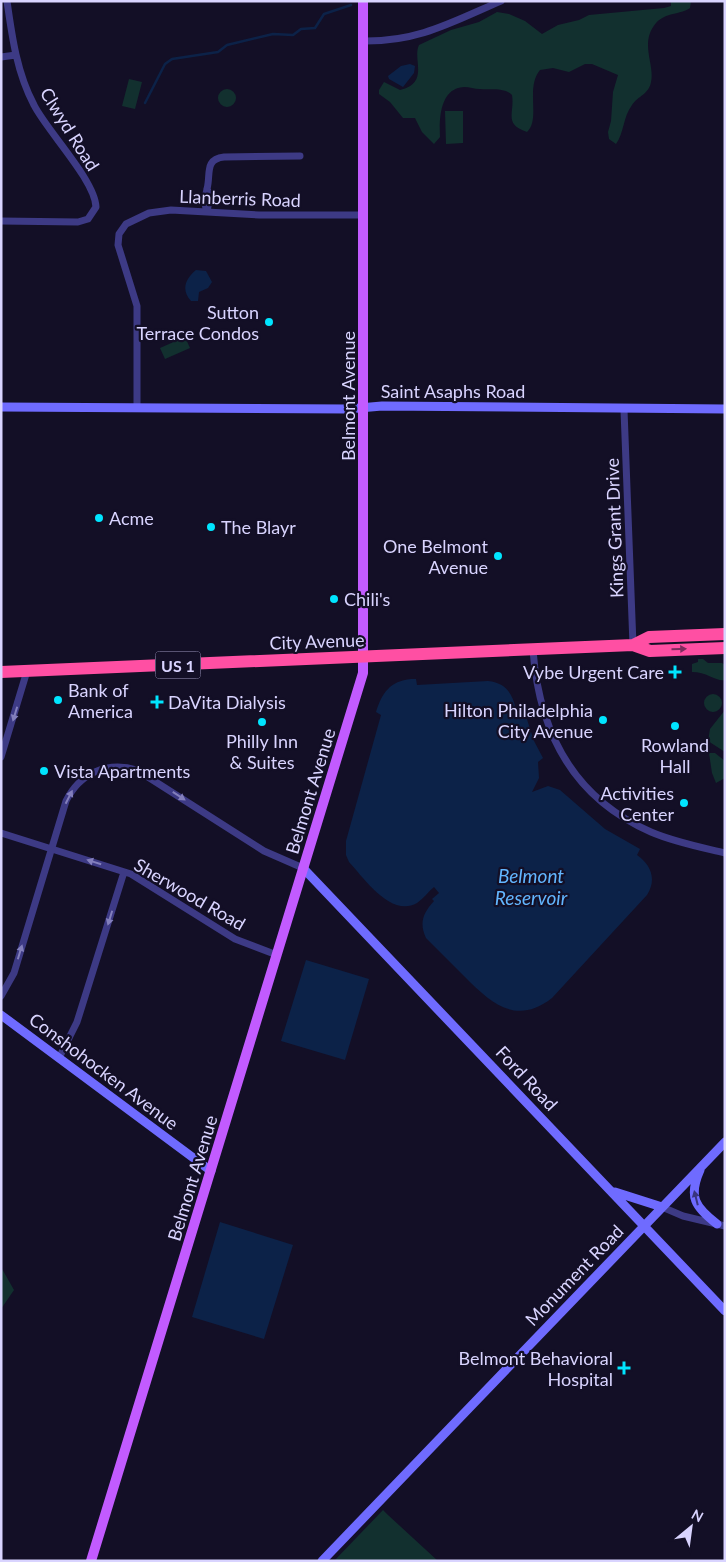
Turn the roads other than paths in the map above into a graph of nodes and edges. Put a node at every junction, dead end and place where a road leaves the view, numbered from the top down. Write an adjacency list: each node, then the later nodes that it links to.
1 (6, 1): 5 (street, Clwyd Road)
2 (362, 1): 4 (main road, Belmont Avenue)
3 (501, 1): 4 (street)
4 (363, 41): 9 (main road, Belmont Avenue)
5 (16, 55): 6 (street); 10 (street, Clwyd Road)
6 (1, 57)
7 (300, 156): 8 (street)
8 (207, 212): 9 (street, Llanberris Road); 12 (street, Llanberris Road)
9 (363, 214): 13 (main road, Belmont Avenue)
10 (1, 221)
11 (1, 407): 12 (street, Saint Asaphs Road)
12 (137, 408): 13 (street, Saint Asaphs Road)
13 (364, 408): 15 (street, Saint Asaphs Road); 20 (main road, Belmont Avenue)
14 (725, 409): 15 (street, Saint Asaphs Road)
15 (624, 410): 17 (street, Kings Grant Drive)
16 (725, 634): 17 (highway, City Avenue / US 1)
17 (633, 645): 18 (highway, City Avenue / US 1, one-way to 18); 19 (highway, City Avenue / US 1)
18 (725, 648)
19 (533, 650): 20 (highway, City Avenue / US 1); 26 (street)
20 (365, 657): 21 (highway, City Avenue / US 1); 27 (main road, Belmont Avenue)
21 (27, 671): 22 (highway, City Avenue / US 1); 23 (street, one-way to 23)
22 (1, 672)
23 (1, 757)
24 (1, 833): 25 (street, Sherwood Road)
25 (52, 849): 27 (street, one-way to 27); 28 (street, Sherwood Road, one-way to 25); 30 (street, one-way to 25)
26 (725, 853)
27 (303, 868): 29 (main road, Belmont Avenue); 36 (street, Ford Road)
28 (124, 872): 29 (street, Sherwood Road); 32 (street, one-way to 32)
29 (277, 955): 35 (main road, Belmont Avenue)
30 (1, 996)
31 (1, 1015): 32 (street, Conshohocken Avenue)
32 (59, 1058): 35 (street, Conshohocken Avenue)
33 (725, 1142): 34 (street, Monument Road)
34 (701, 1166): 37 (street, Monument Road); 39 (street, one-way to 34)
35 (210, 1171): 41 (main road, Belmont Avenue)
36 (610, 1190): 37 (street); 38 (street, Ford Road)
37 (662, 1207): 38 (street, Monument Road); 39 (street)
38 (644, 1225): 40 (street, Ford Road); 42 (street, Monument Road)
39 (721, 1225)
40 (725, 1310)
41 (91, 1561)
42 (322, 1561)

